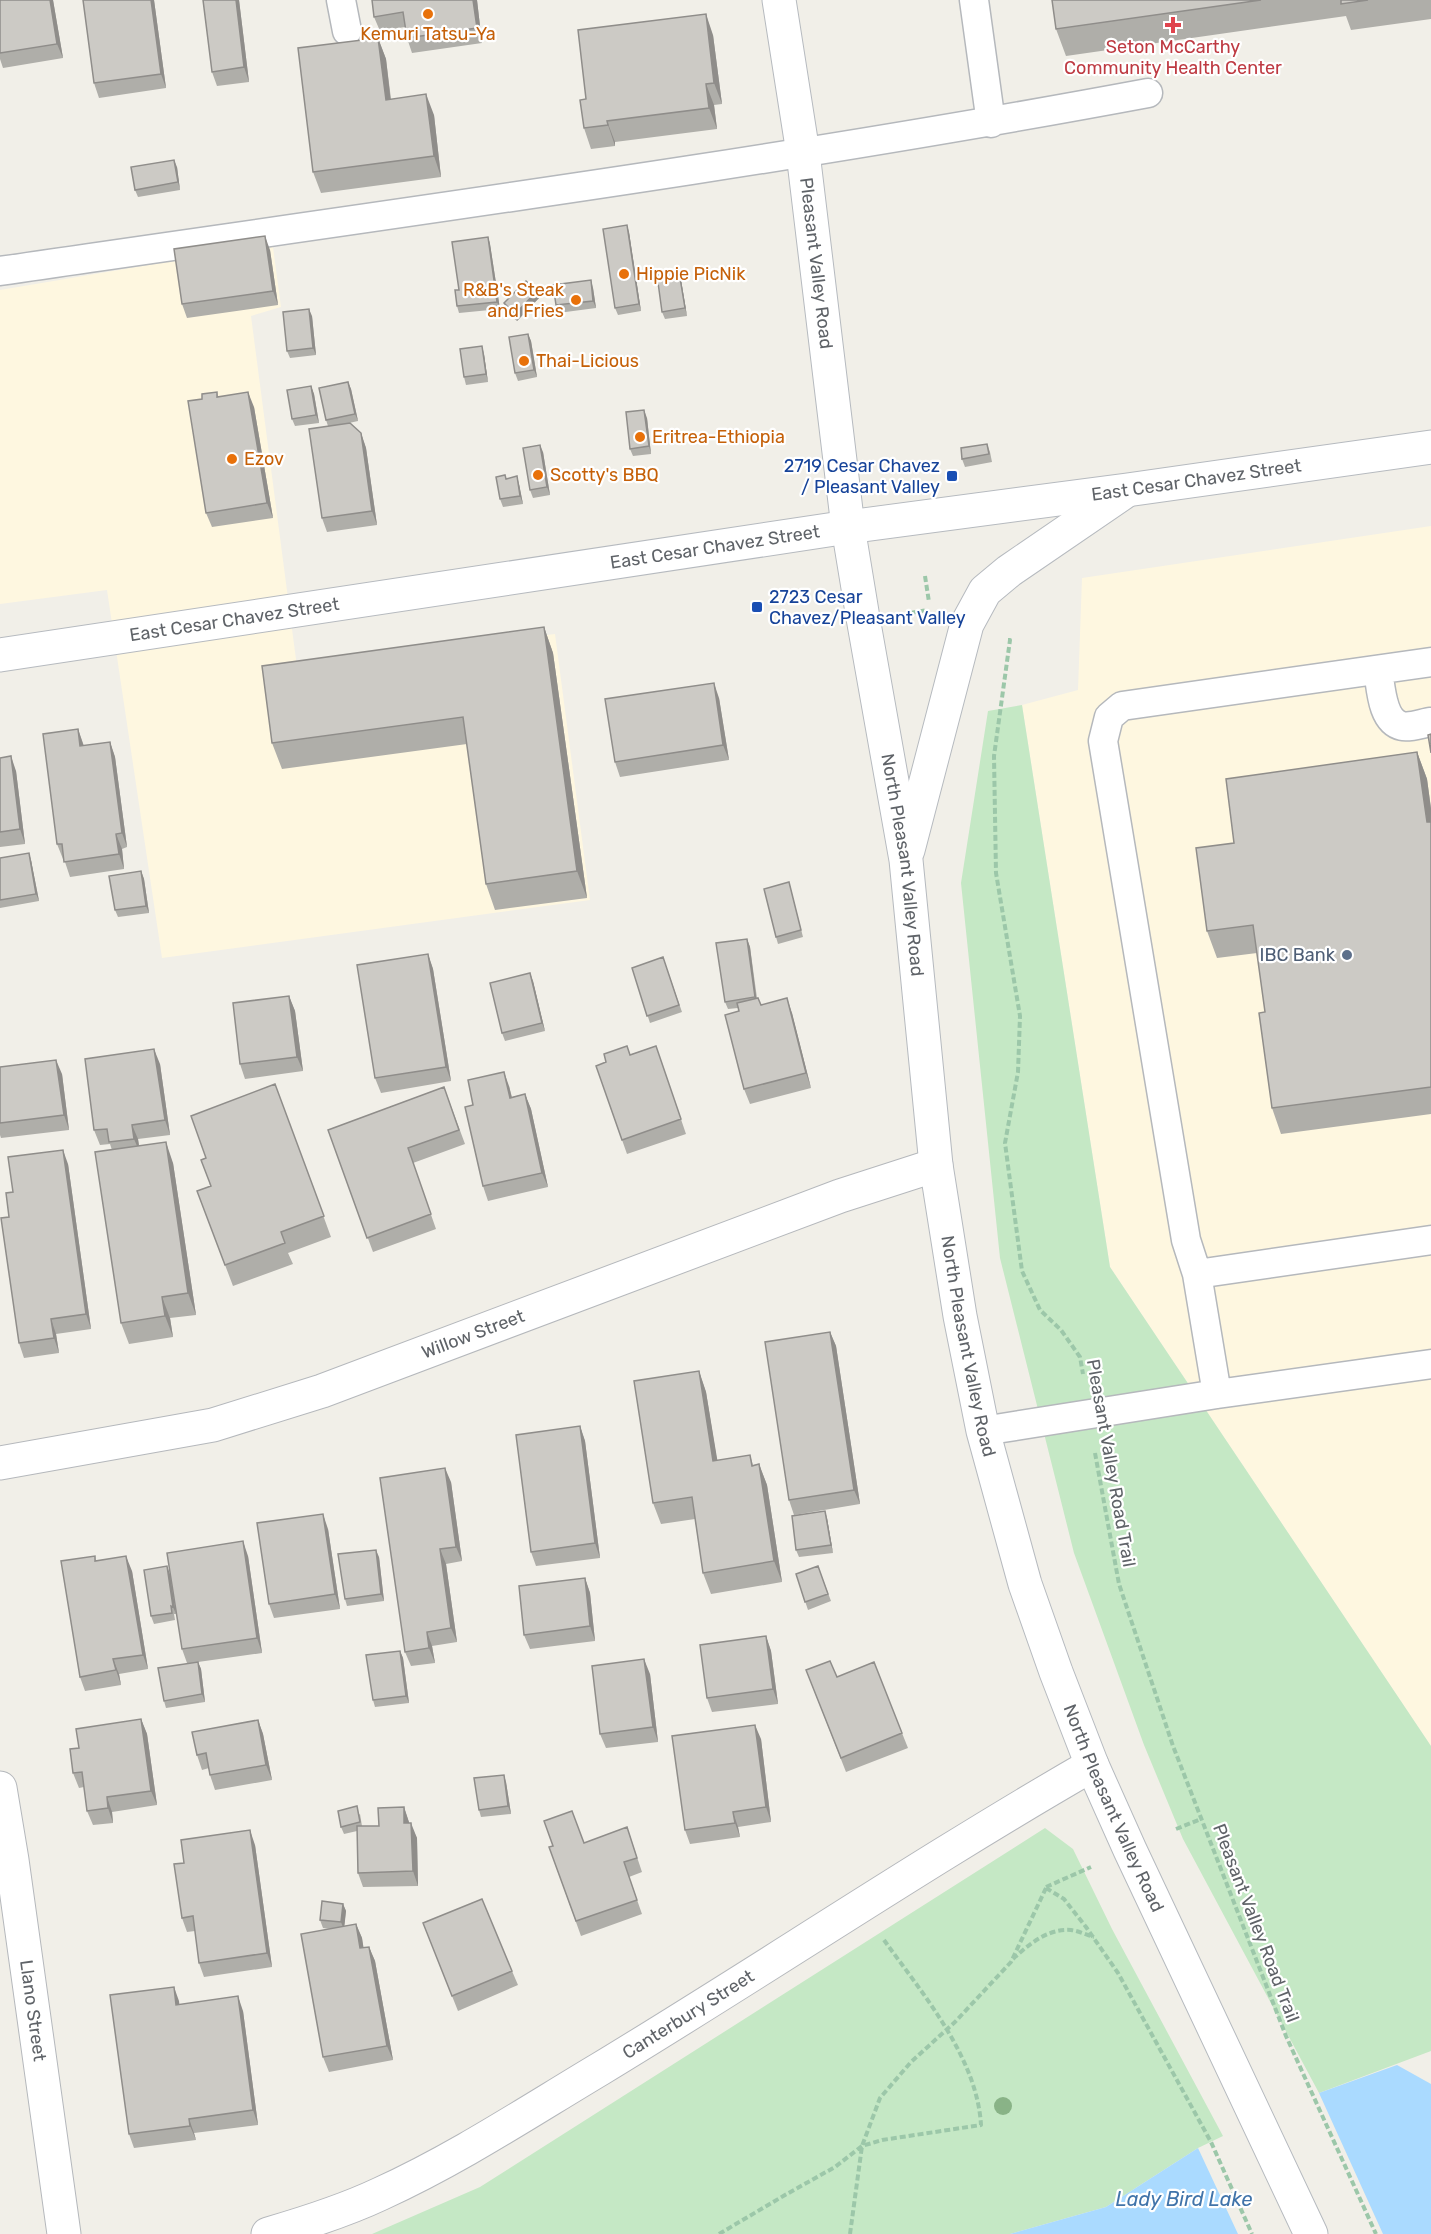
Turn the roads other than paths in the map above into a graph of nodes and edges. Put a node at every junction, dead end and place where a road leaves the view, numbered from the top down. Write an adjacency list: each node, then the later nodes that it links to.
1 (341, 0): 4 (lane)
2 (779, 0): 7 (main road, Pleasant Valley Road)
3 (974, 0): 6 (lane)
4 (347, 31)
5 (1148, 93): 6 (lane)
6 (991, 123): 7 (lane)
7 (803, 153): 8 (lane); 11 (main road, Pleasant Valley Road)
8 (0, 271)
9 (1431, 447): 10 (main road, East Cesar Chavez Street)
10 (1127, 490): 11 (main road, East Cesar Chavez Street); 16 (main road)
11 (848, 526): 12 (main road, East Cesar Chavez Street); 16 (main road, North Pleasant Valley Road)
12 (0, 655)
13 (1431, 662): 14 (lane)
14 (1378, 670): 15 (lane); 19 (lane)
15 (1431, 722)
16 (906, 860): 17 (main road, North Pleasant Valley Road)
17 (936, 1166): 22 (main road, North Pleasant Valley Road); 23 (main road, Willow Street)
18 (1431, 1240): 19 (lane)
19 (1197, 1274): 21 (lane)
20 (1431, 1364): 21 (lane)
21 (1217, 1394): 22 (lane)
22 (983, 1431): 24 (main road, North Pleasant Valley Road)
23 (0, 1463)
24 (1092, 1765): 28 (main road, Canterbury Street); 29 (main road, North Pleasant Valley Road)
25 (0, 1788): 26 (main road, Llano Street)
26 (6, 1861): 27 (main road, Llano Street)
27 (64, 2234)
28 (268, 2234)
29 (1311, 2234)

